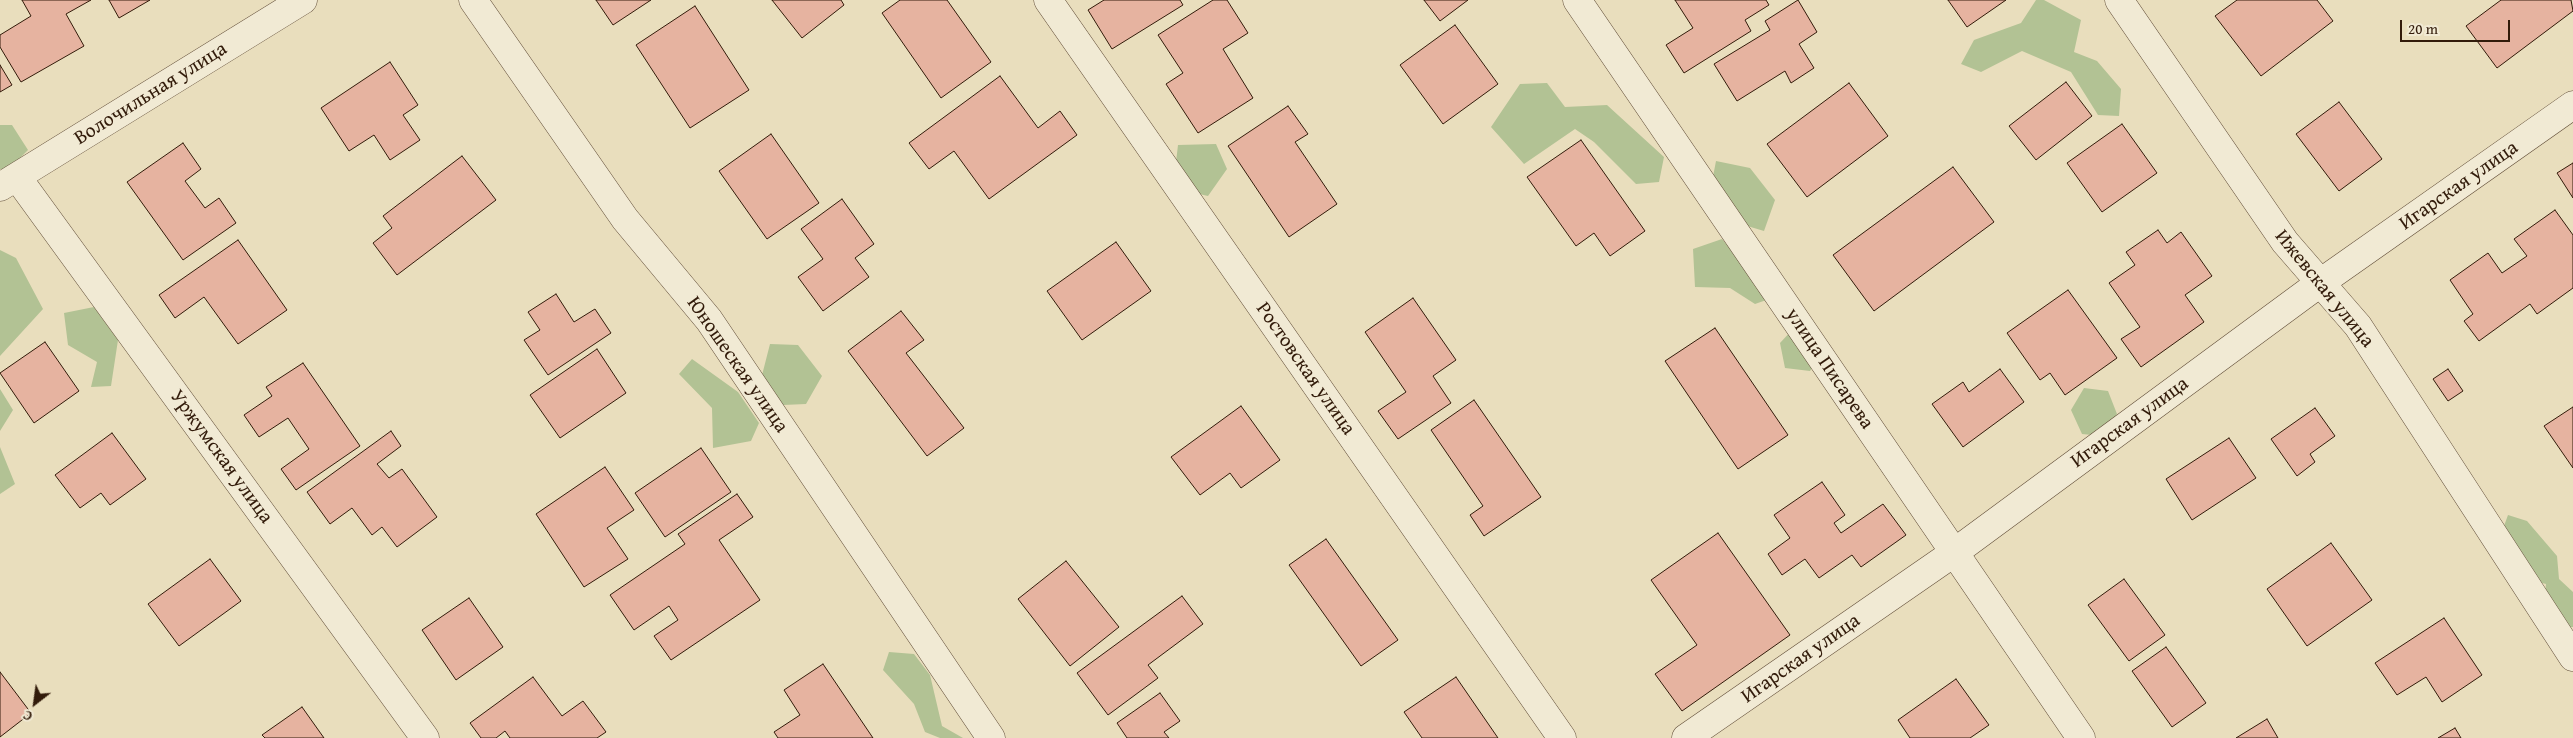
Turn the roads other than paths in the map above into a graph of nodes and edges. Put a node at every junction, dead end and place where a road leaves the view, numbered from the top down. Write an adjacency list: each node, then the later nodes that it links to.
1 (303, 0): 7 (street, Волочильная улица)
2 (473, 0): 12 (street, Юношеская улица)
3 (1048, 0): 13 (street, Ростовская улица)
4 (1577, 0): 9 (street, улица Писарева)
5 (2119, 0): 8 (street, Ижевская улица)
6 (2573, 106): 8 (street, Игарская улица)
7 (9, 182): 11 (street, Уржумская улица)
8 (2320, 283): 9 (street, Игарская улица); 10 (street, Ижевская улица)
9 (1955, 552): 14 (street, Игарская улица); 15 (street, улица Писарева)
10 (2573, 657)
11 (424, 738)
12 (991, 738)
13 (1562, 738)
14 (1686, 738)
15 (2081, 738)

